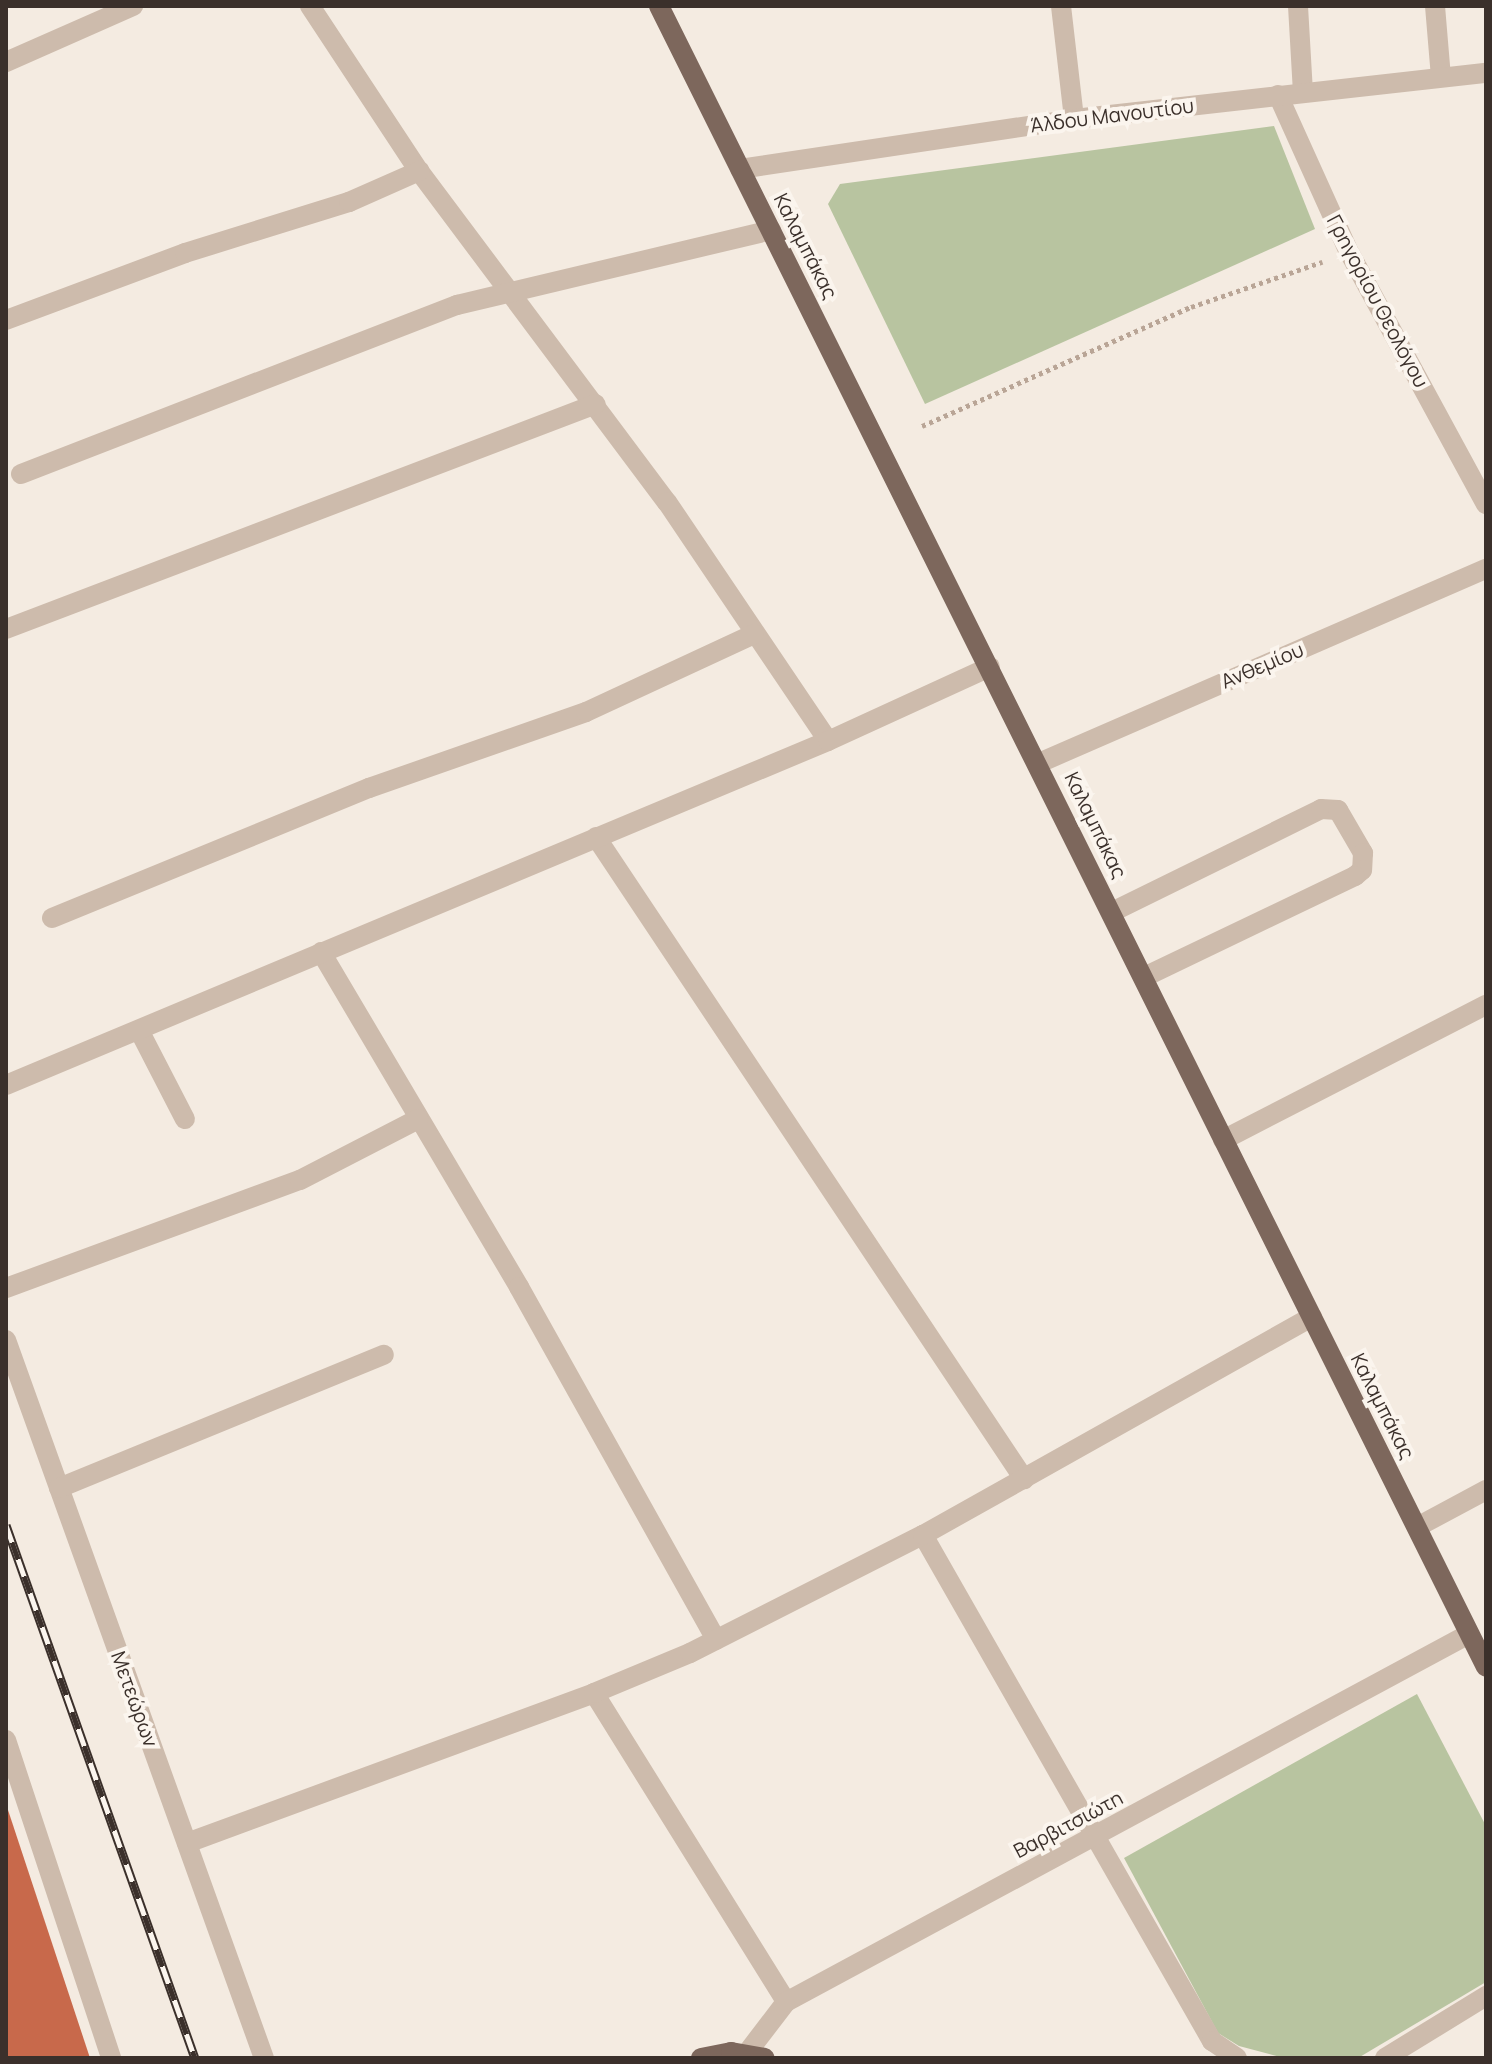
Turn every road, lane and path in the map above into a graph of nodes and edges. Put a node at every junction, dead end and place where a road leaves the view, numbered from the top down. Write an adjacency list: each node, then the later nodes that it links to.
1 (133, 6): 7 (street)
2 (310, 6): 14 (street)
3 (659, 6): 13 (main road, Καλαμπάκας)
4 (1061, 6): 12 (street)
5 (1298, 6): 10 (street)
6 (1435, 6): 9 (street)
7 (6, 62)
8 (1486, 73): 9 (street, Άλδου Μανουτίου)
9 (1441, 77): 10 (street, Άλδου Μανουτίου)
10 (1303, 92): 11 (street, Άλδου Μανουτίου)
11 (1278, 95): 12 (street, Άλδου Μανουτίου); 16 (street, Γρηγορίου Θεολόγου)
12 (1074, 119): 13 (street, Άλδου Μανουτίου)
13 (740, 169): 15 (main road, Καλαμπάκας)
14 (419, 171): 17 (street); 18 (street)
15 (771, 230): 17 (street); 26 (main road, Καλαμπάκας)
16 (1349, 252): 20 (path); 22 (street, Γρηγορίου Θεολόγου)
17 (514, 292): 19 (street); 21 (street)
18 (6, 320)
19 (596, 404): 24 (street); 25 (street)
20 (922, 426)
21 (21, 474)
22 (1486, 504)
23 (1486, 569): 28 (street, Ανθεμίου)
24 (6, 629)
25 (754, 634): 27 (street); 31 (street)
26 (990, 667): 27 (street); 28 (main road, Καλαμπάκας)
27 (828, 741): 29 (street)
28 (1039, 763): 30 (main road, Καλαμπάκας)
29 (596, 837): 32 (street); 44 (street)
30 (1112, 912): 33 (main road, Καλαμπάκας); 33 (street)
31 (52, 918)
32 (321, 952): 35 (street); 38 (street)
33 (1144, 977): 39 (main road, Καλαμπάκας)
34 (1486, 1005): 39 (street)
35 (140, 1032): 36 (street); 37 (street)
36 (6, 1085)
37 (185, 1119)
38 (418, 1119): 40 (street); 50 (street)
39 (1223, 1140): 41 (main road, Καλαμπάκας)
40 (6, 1288)
41 (1312, 1317): 44 (street); 47 (main road, Καλαμπάκας)
42 (6, 1340): 45 (street, Μετεώρων)
43 (384, 1355): 45 (street)
44 (1024, 1479): 48 (street)
45 (59, 1488): 55 (street, Μετεώρων)
46 (1486, 1490): 47 (street)
47 (1417, 1527): 49 (main road, Καλαμπάκας)
48 (923, 1535): 50 (street); 54 (street)
49 (1469, 1634): 51 (main road, Καλαμπάκας); 54 (street, Βαρβιτσιώτη)
50 (716, 1640): 52 (street)
51 (1486, 1667)
52 (594, 1693): 55 (street); 57 (street)
53 (6, 1740): 59 (street)
54 (1097, 1836): 57 (street, Βαρβιτσιώτη); 62 (street)
55 (187, 1843): 60 (street, Μετεώρων)
56 (1486, 1996): 63 (street)
57 (786, 2002): 58 (street, Βαρβιτσιώτη)
58 (756, 2055): 61 (main road, Βαρβιτσιώτη)
59 (111, 2058)
60 (264, 2058)
61 (701, 2058)
62 (1237, 2058)
63 (1385, 2058)

